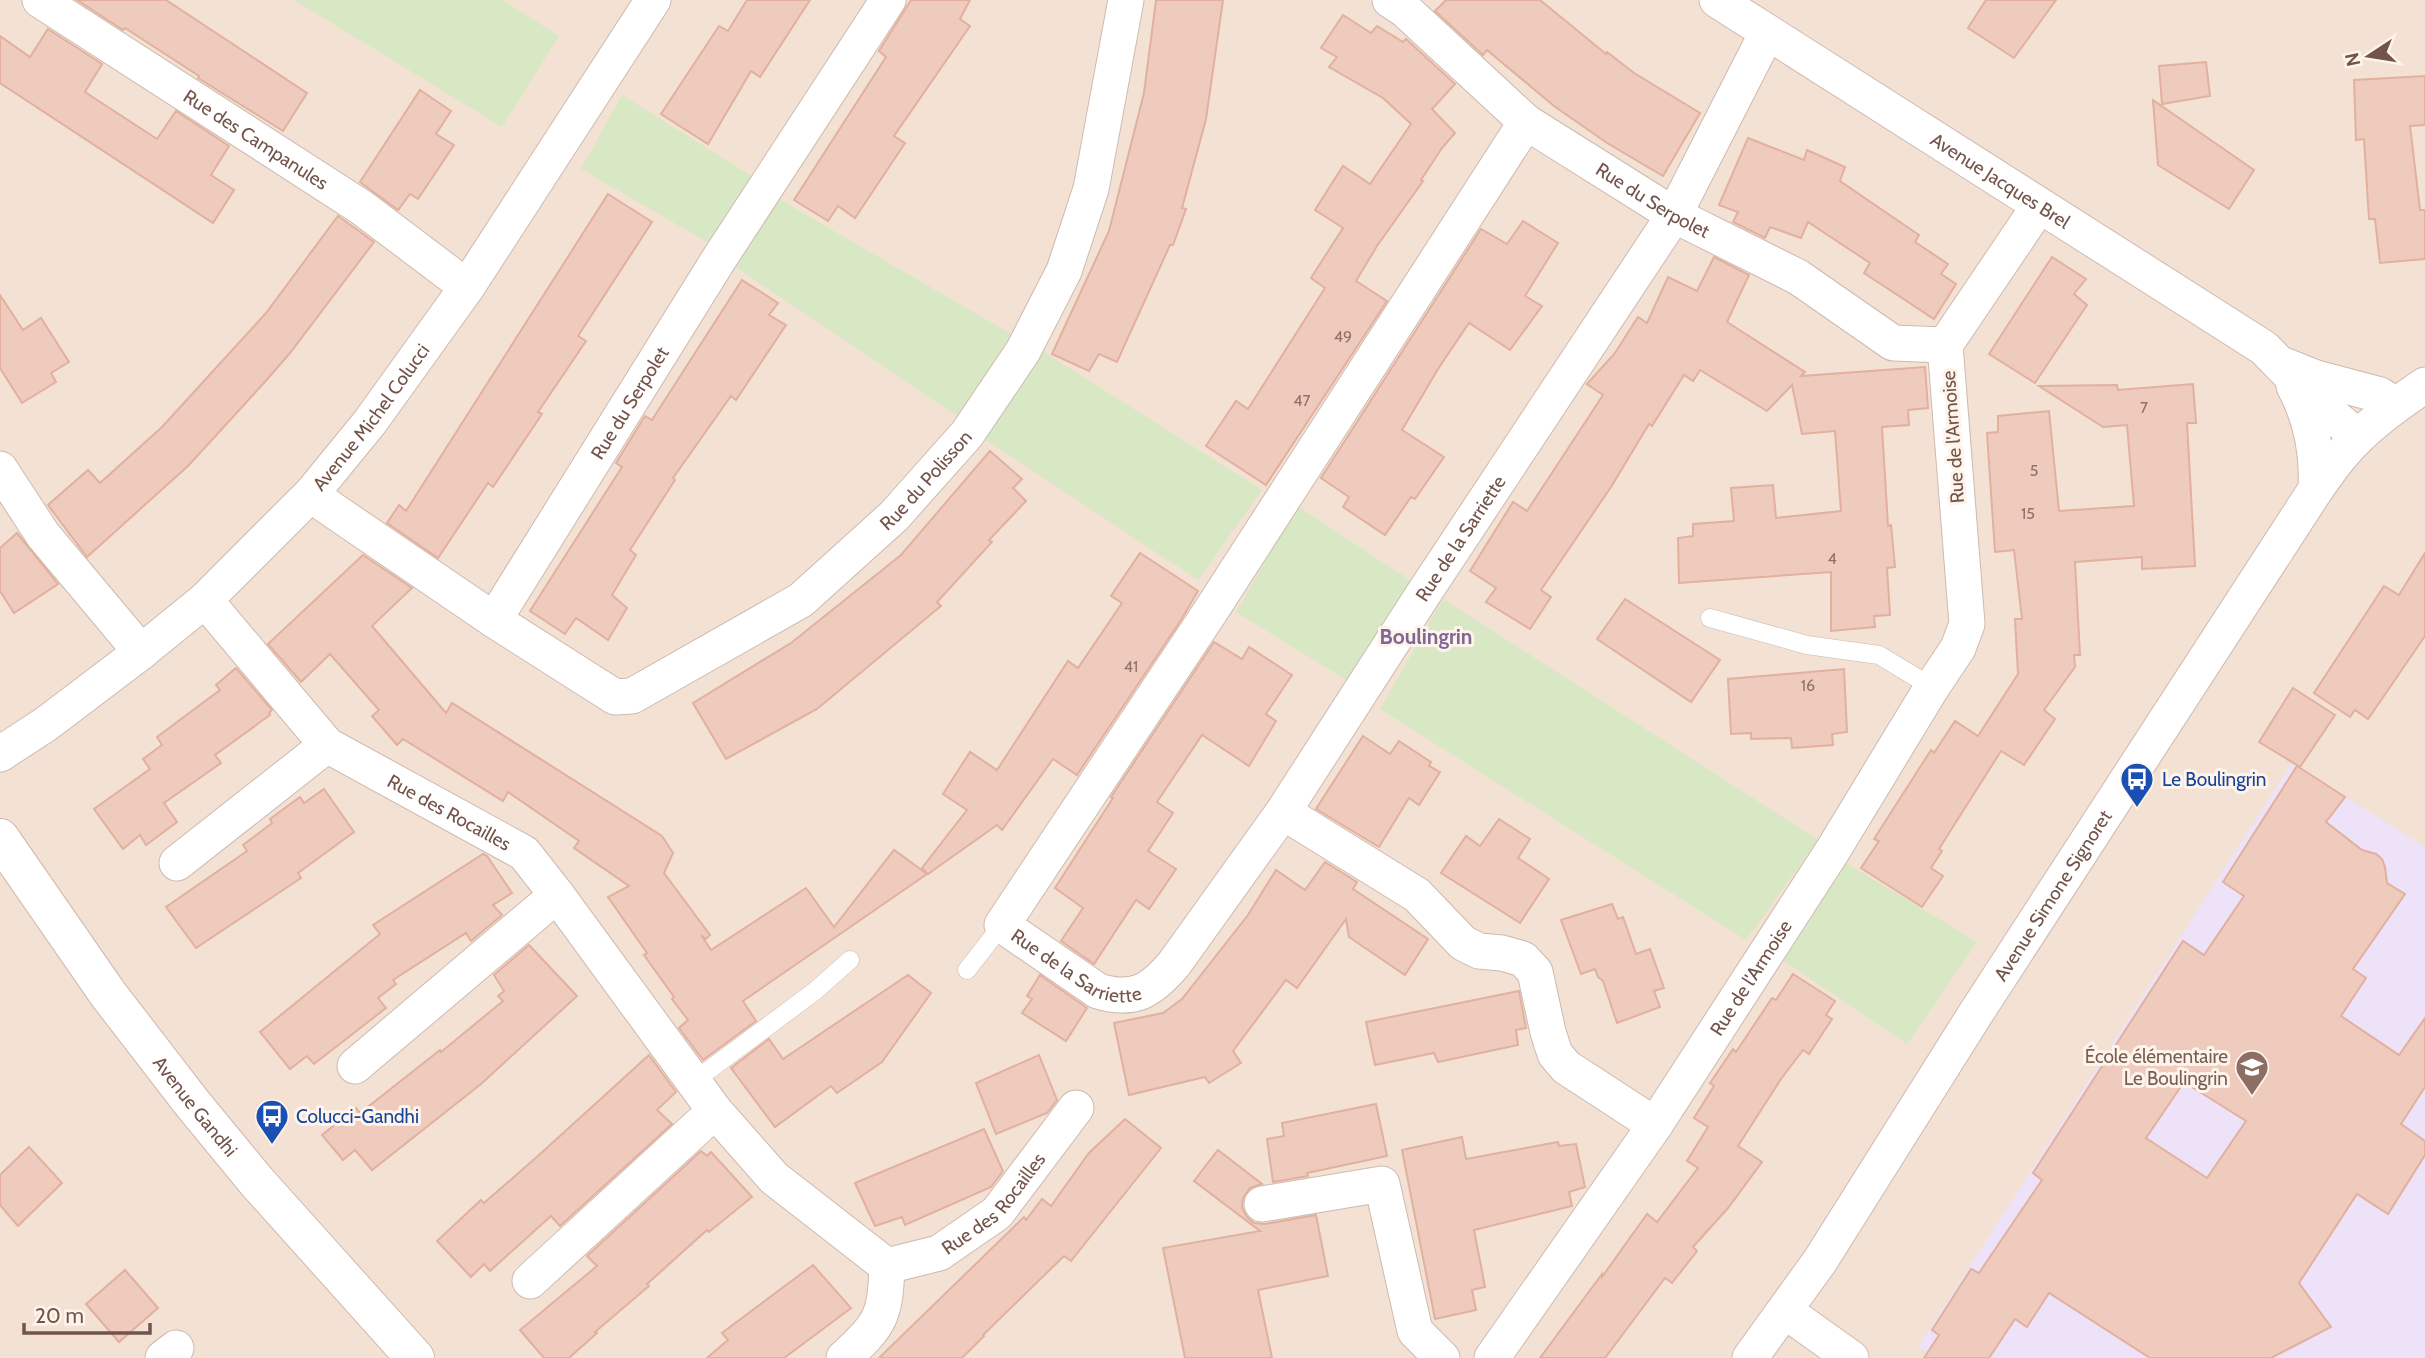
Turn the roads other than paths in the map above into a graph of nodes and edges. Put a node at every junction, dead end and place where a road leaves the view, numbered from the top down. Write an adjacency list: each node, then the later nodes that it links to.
1 (40, 0): 11 (street, Rue des Campanules)
2 (653, 0): 11 (street, Avenue Michel Colucci)
3 (888, 0): 22 (street, Rue du Serpolet)
4 (1126, 0): 22 (street, Rue du Polisson)
5 (1390, 0): 8 (street, Rue du Serpolet)
6 (1717, 0): 7 (street, Avenue Jacques Brel)
7 (1768, 33): 9 (street, Avenue Jacques Brel); 10 (street, Rue de la Sarriette)
8 (1526, 122): 10 (street, Rue du Serpolet); 31 (street, Rue de la Sarriette)
9 (2039, 206): 12 (street, Rue de l'Armoise); 13 (street, Avenue Jacques Brel)
10 (1674, 215): 12 (street, Rue du Serpolet); 27 (street, Rue de la Sarriette)
11 (467, 287): 19 (street, Avenue Michel Colucci)
12 (1945, 345): 24 (street, Rue de l'Armoise)
13 (2283, 365): 15 (street, Avenue Jacques Brel); 16 (street, Avenue Jacques Brel); 18 (street, Avenue Jacques Brel)
14 (2425, 385): 15 (street, Avenue Simone Signoret)
15 (2396, 405): 16 (street, Avenue Simone Signoret)
16 (2358, 437): 18 (street, Avenue Simone Signoret)
17 (0, 469): 23 (street)
18 (2316, 489): 42 (street, Avenue Simone Signoret)
19 (312, 493): 20 (street, Avenue Michel Colucci); 22 (street)
20 (205, 600): 23 (street, Avenue Michel Colucci); 25 (street, Rue des Rocailles)
21 (1710, 618): 24 (lane)
22 (494, 620)
23 (141, 652): 26 (street, Avenue Michel Colucci)
24 (1931, 687): 38 (street, Rue de l'Armoise)
25 (327, 745): 29 (street); 30 (street, Rue des Rocailles)
26 (0, 754)
27 (1283, 812): 31 (street, Rue de la Sarriette); 38 (street)
28 (0, 838): 43 (main road, Avenue Gandhi)
29 (177, 863)
30 (557, 895): 34 (street); 35 (street, Rue des Rocailles)
31 (1002, 925): 33 (lane, Rue de la Sarriette)
32 (850, 960): 35 (lane)
33 (967, 970)
34 (355, 1066)
35 (694, 1081): 37 (street, Rue des Rocailles)
36 (1076, 1108): 40 (street, Rue des Rocailles)
37 (715, 1111): 40 (street, Rue des Rocailles); 41 (street)
38 (1655, 1125): 46 (street, Rue de l'Armoise)
39 (1262, 1204): 45 (street)
40 (887, 1266): 44 (street)
41 (530, 1281)
42 (1785, 1311): 47 (street, Avenue Simone Signoret); 48 (street)
43 (415, 1358)
44 (844, 1358)
45 (1442, 1358)
46 (1492, 1358)
47 (1750, 1358)
48 (1851, 1358)

